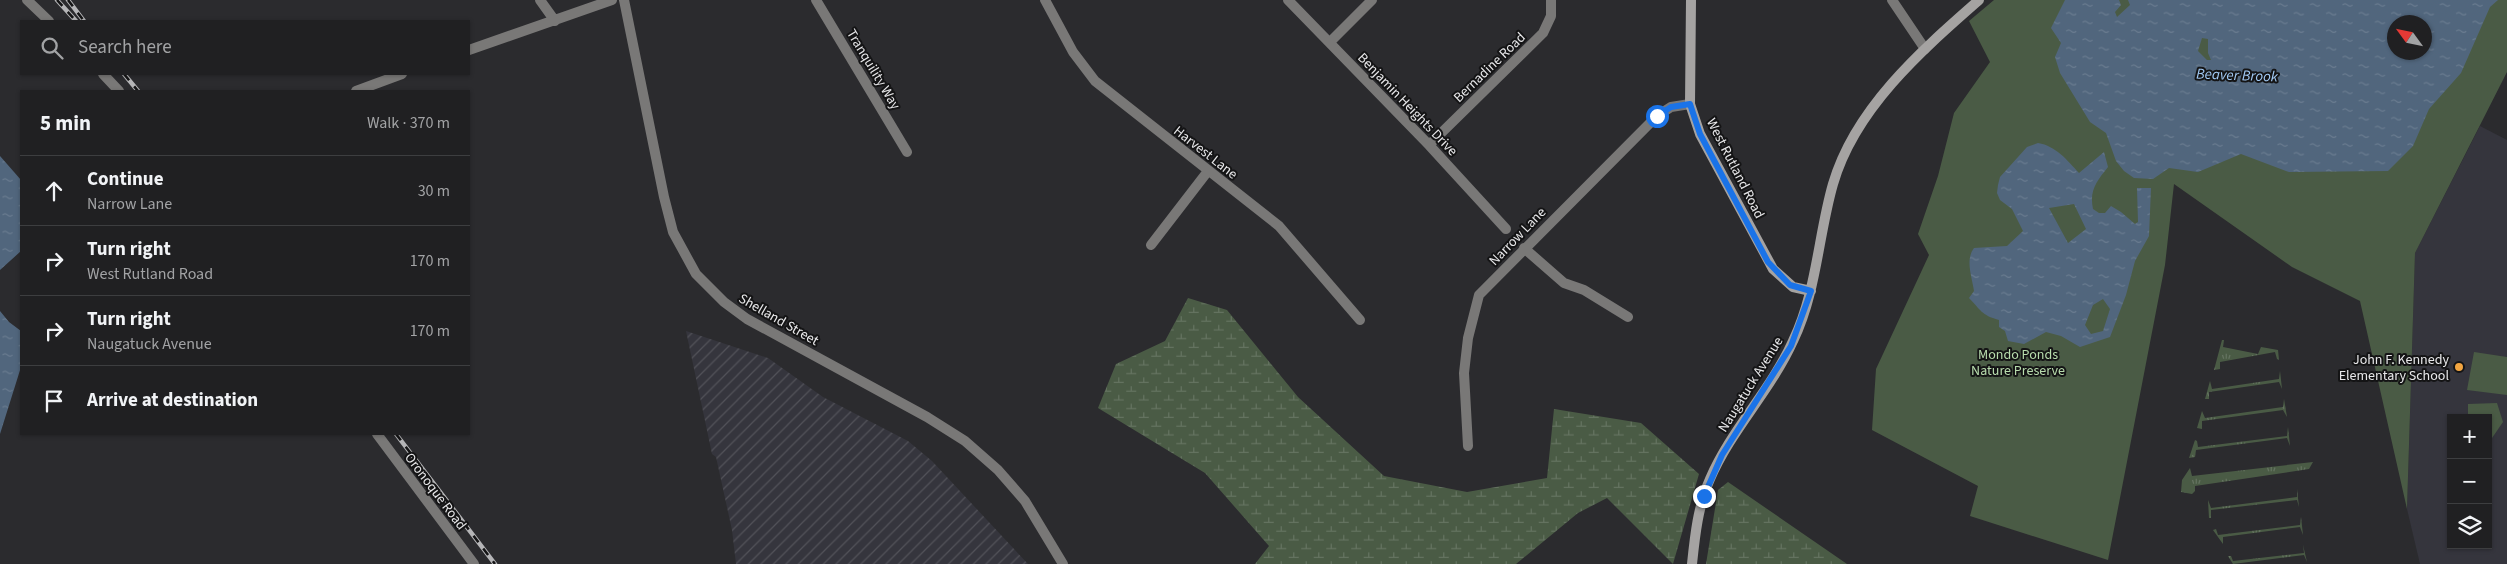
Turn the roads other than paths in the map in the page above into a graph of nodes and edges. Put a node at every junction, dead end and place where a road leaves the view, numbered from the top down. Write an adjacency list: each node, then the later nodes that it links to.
1 (27, 0): 13 (street)
2 (540, 0): 14 (street)
3 (612, 0): 14 (street)
4 (624, 0): 35 (street, Shelland Street)
5 (816, 0): 24 (street, Tranquility Way)
6 (1045, 0): 25 (street, Harvest Lane)
7 (1288, 0): 15 (street, Benjamin Heights Drive)
8 (1372, 0): 15 (street)
9 (1551, 0): 23 (street, Bernadine Road)
10 (1691, 0): 22 (main road, West Rutland Road)
11 (1892, 0): 16 (street)
12 (1979, 0): 16 (main road, Naugatuck Avenue)
13 (48, 20)
14 (555, 21): 17 (street)
15 (1330, 42): 23 (street, Benjamin Heights Drive)
16 (1925, 49): 29 (main road, Naugatuck Avenue)
17 (470, 50)
18 (104, 75): 20 (street)
19 (399, 75): 21 (street)
20 (118, 90)
21 (359, 90)
22 (1690, 104): 28 (street, Narrow Lane); 29 (main road, West Rutland Road)
23 (1429, 145): 26 (street, Benjamin Heights Drive)
24 (908, 152)
25 (1208, 172): 27 (street); 31 (street, Harvest Lane)
26 (1506, 229)
27 (1151, 245)
28 (1524, 248): 30 (street); 33 (street, Narrow Lane)
29 (1811, 291): 36 (main road, Naugatuck Avenue)
30 (1628, 317)
31 (1360, 320)
32 (378, 435): 34 (street, Oronoque Road)
33 (1468, 446)
34 (474, 564)
35 (1063, 564)
36 (1692, 564)

